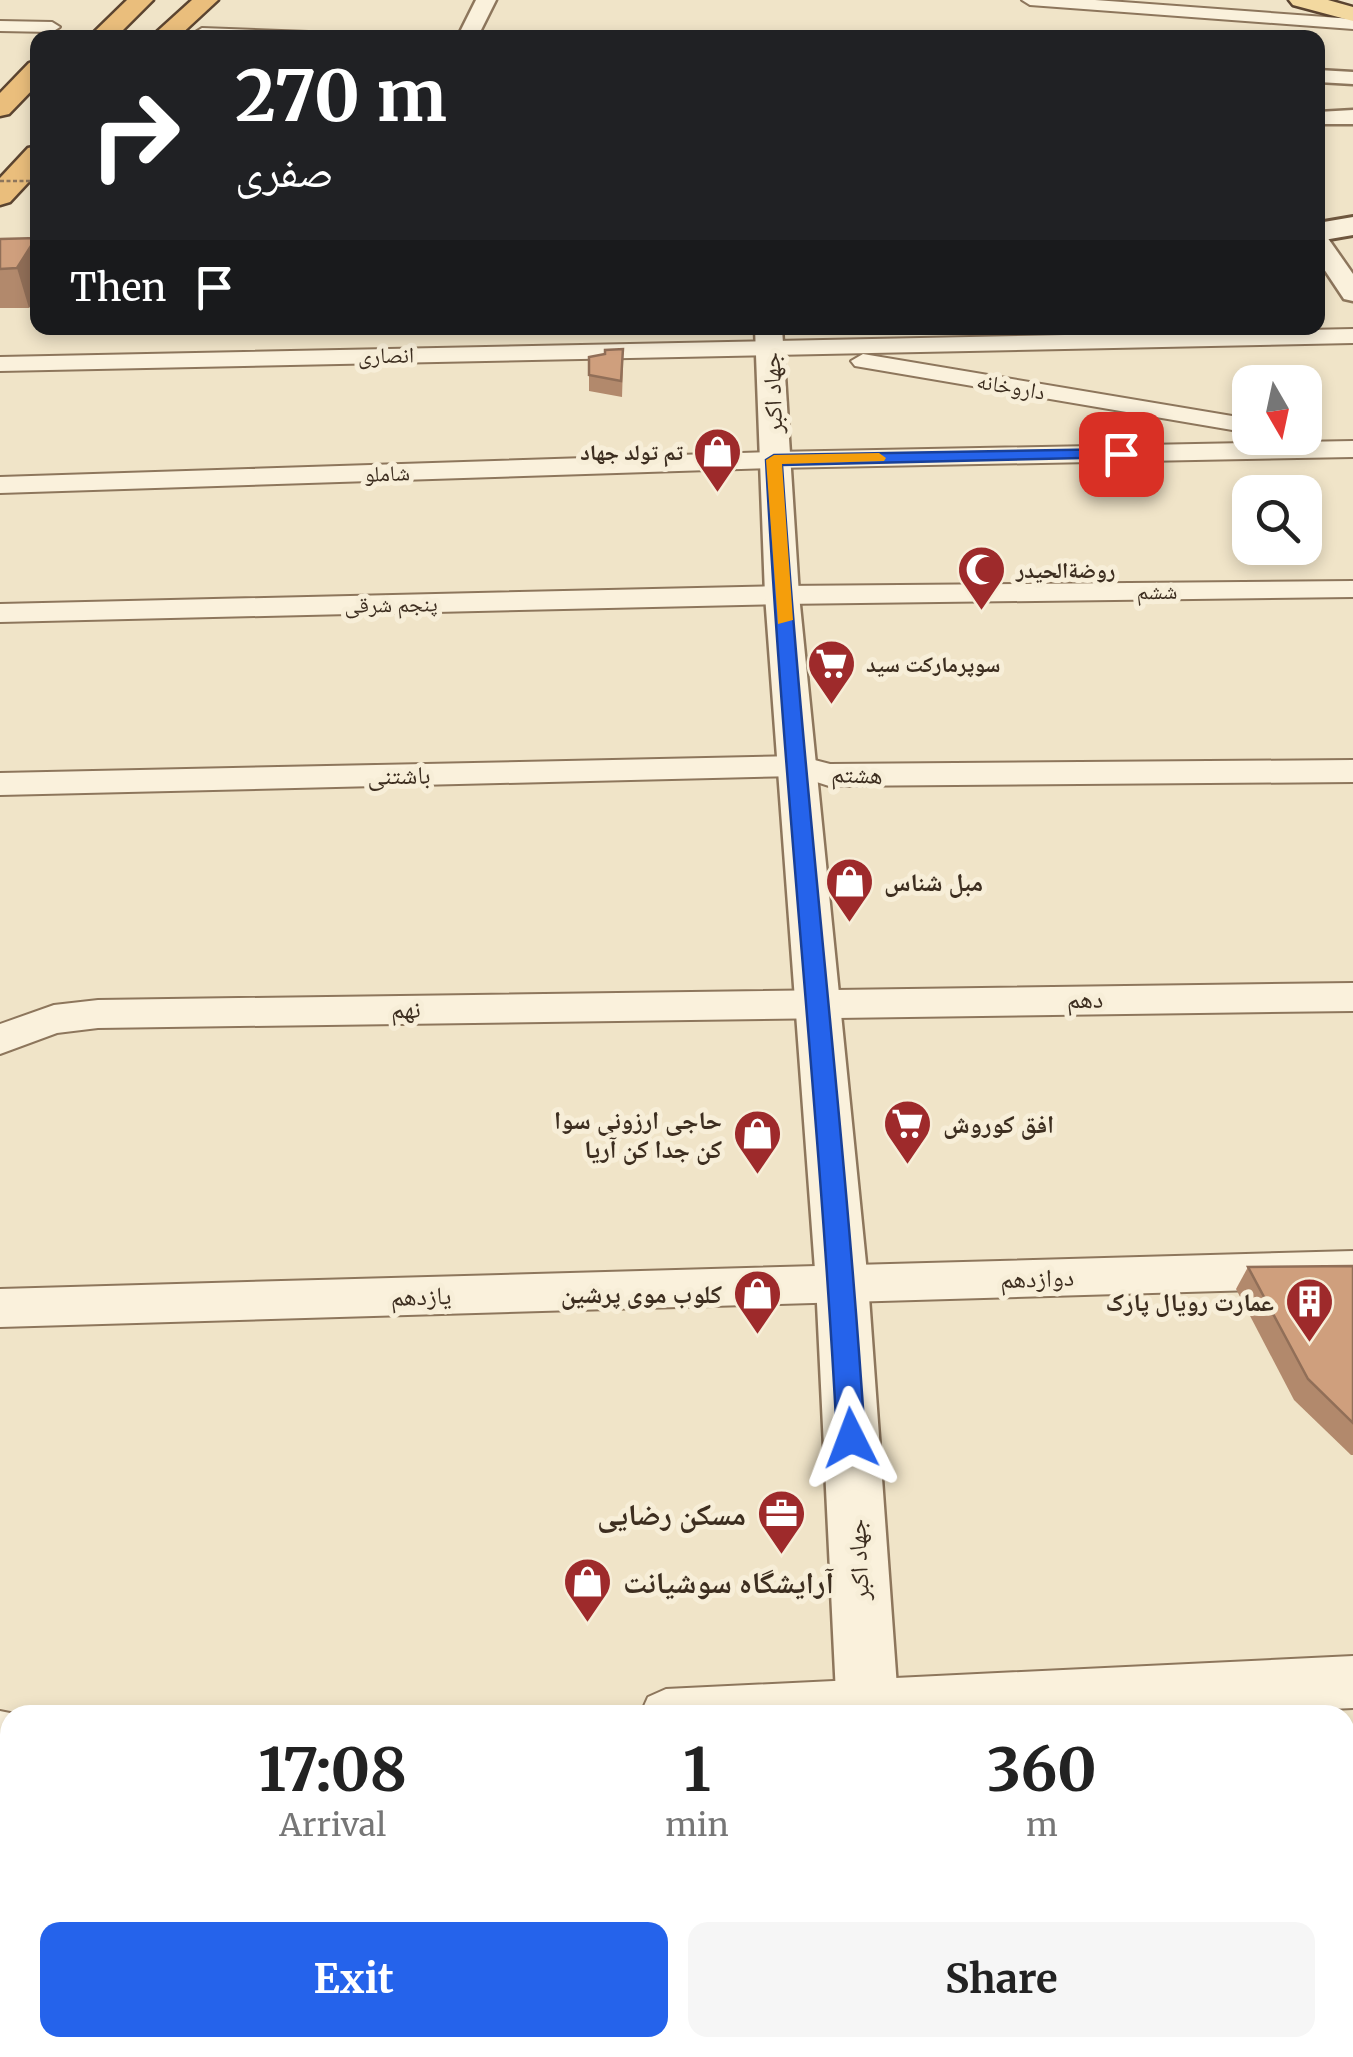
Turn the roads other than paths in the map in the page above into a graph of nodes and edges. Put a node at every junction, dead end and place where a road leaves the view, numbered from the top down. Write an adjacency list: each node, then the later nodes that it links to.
1 (142, 0): 17 (highway)
2 (178, 0): 18 (highway)
3 (206, 0): 19 (highway)
4 (486, 0): 20 (street)
5 (508, 0): 13 (street)
6 (1030, 0): 12 (street)
7 (1302, 0): 11 (main road)
8 (1343, 0): 9 (main road)
9 (1353, 2)
10 (102, 5): 16 (highway)
11 (1353, 14)
12 (1353, 24)
13 (498, 25)
14 (0, 26): 15 (street)
15 (41, 30)
16 (65, 30)
17 (109, 30)
18 (150, 30)
19 (171, 30)
20 (472, 30)
21 (30, 76): 25 (highway)
22 (1325, 76): 23 (street)
23 (1353, 78)
24 (30, 106): 28 (highway)
25 (0, 108)
26 (1353, 117): 27 (street)
27 (1325, 118)
28 (0, 138)
29 (30, 163): 30 (highway)
30 (0, 196)
31 (1353, 226): 32 (main road)
32 (1325, 234)
33 (1325, 237): 34 (main road)
34 (1353, 239)
35 (1325, 247): 36 (street)
36 (1353, 293)
37 (770, 336): 38 (street); 39 (street, انصاری); 40 (street, داروخانه); 43 (street, جهاد اکبر)
38 (1353, 336)
39 (0, 364)
40 (1232, 423)
41 (1322, 439): 42 (street)
42 (1353, 446): 43 (street, شاملو)
43 (774, 460): 44 (street, شاملو); 46 (street, جهاد اکبر)
44 (0, 485)
45 (1353, 589): 46 (street, ششم)
46 (782, 595): 47 (street, پنجم شرقی); 49 (street, جهاد اکبر)
47 (0, 613)
48 (1353, 750): 49 (street, هشتم)
49 (799, 766): 50 (street, هشتم); 51 (street, باشتنی); 53 (street, جهاد اکبر)
50 (1353, 771)
51 (0, 784)
52 (1353, 996): 53 (street, دهم)
53 (817, 1002): 54 (street, نهم); 56 (street, جهاد اکبر)
54 (0, 1039)
55 (1353, 1270): 56 (street, دوازدهم)
56 (842, 1284): 57 (street, یازدهم); 59 (street, جهاد اکبر)
57 (0, 1308)
58 (1353, 1682): 60 (street)
59 (868, 1705)
60 (981, 1705)

